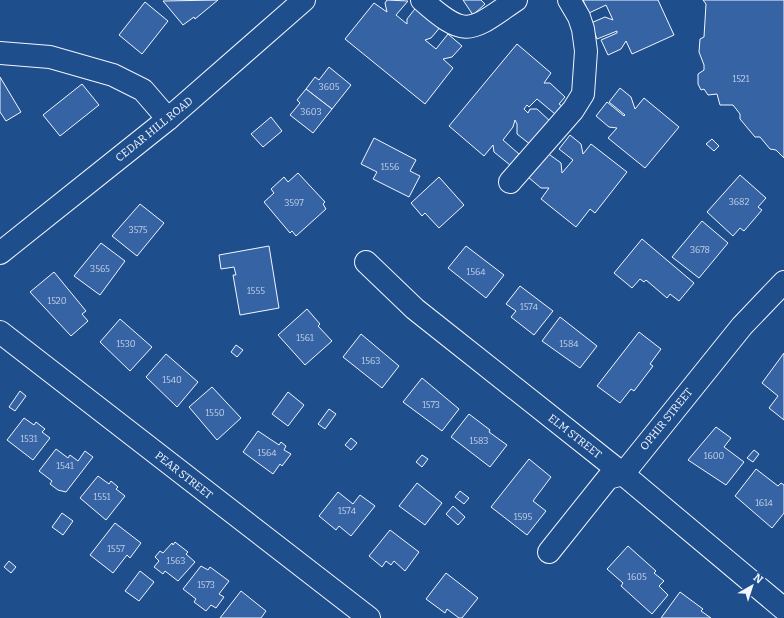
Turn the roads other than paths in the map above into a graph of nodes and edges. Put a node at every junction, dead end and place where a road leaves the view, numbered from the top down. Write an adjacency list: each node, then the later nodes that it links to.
1 (304, 0): 6 (street, CEDAR HILL ROAD)
2 (422, 0): 3 (street)
3 (516, 0)
4 (569, 0): 7 (street)
5 (0, 53): 6 (street)
6 (168, 119): 8 (street, CEDAR HILL ROAD)
7 (510, 182)
8 (0, 253)
9 (366, 262): 12 (street, ELM STREET)
10 (784, 282): 12 (street, OPHIR STREET)
11 (0, 332): 15 (street, PEAR STREET)
12 (623, 474): 13 (street, OPHIR STREET); 14 (street, ELM STREET)
13 (549, 552)
14 (784, 609)
15 (369, 618)

